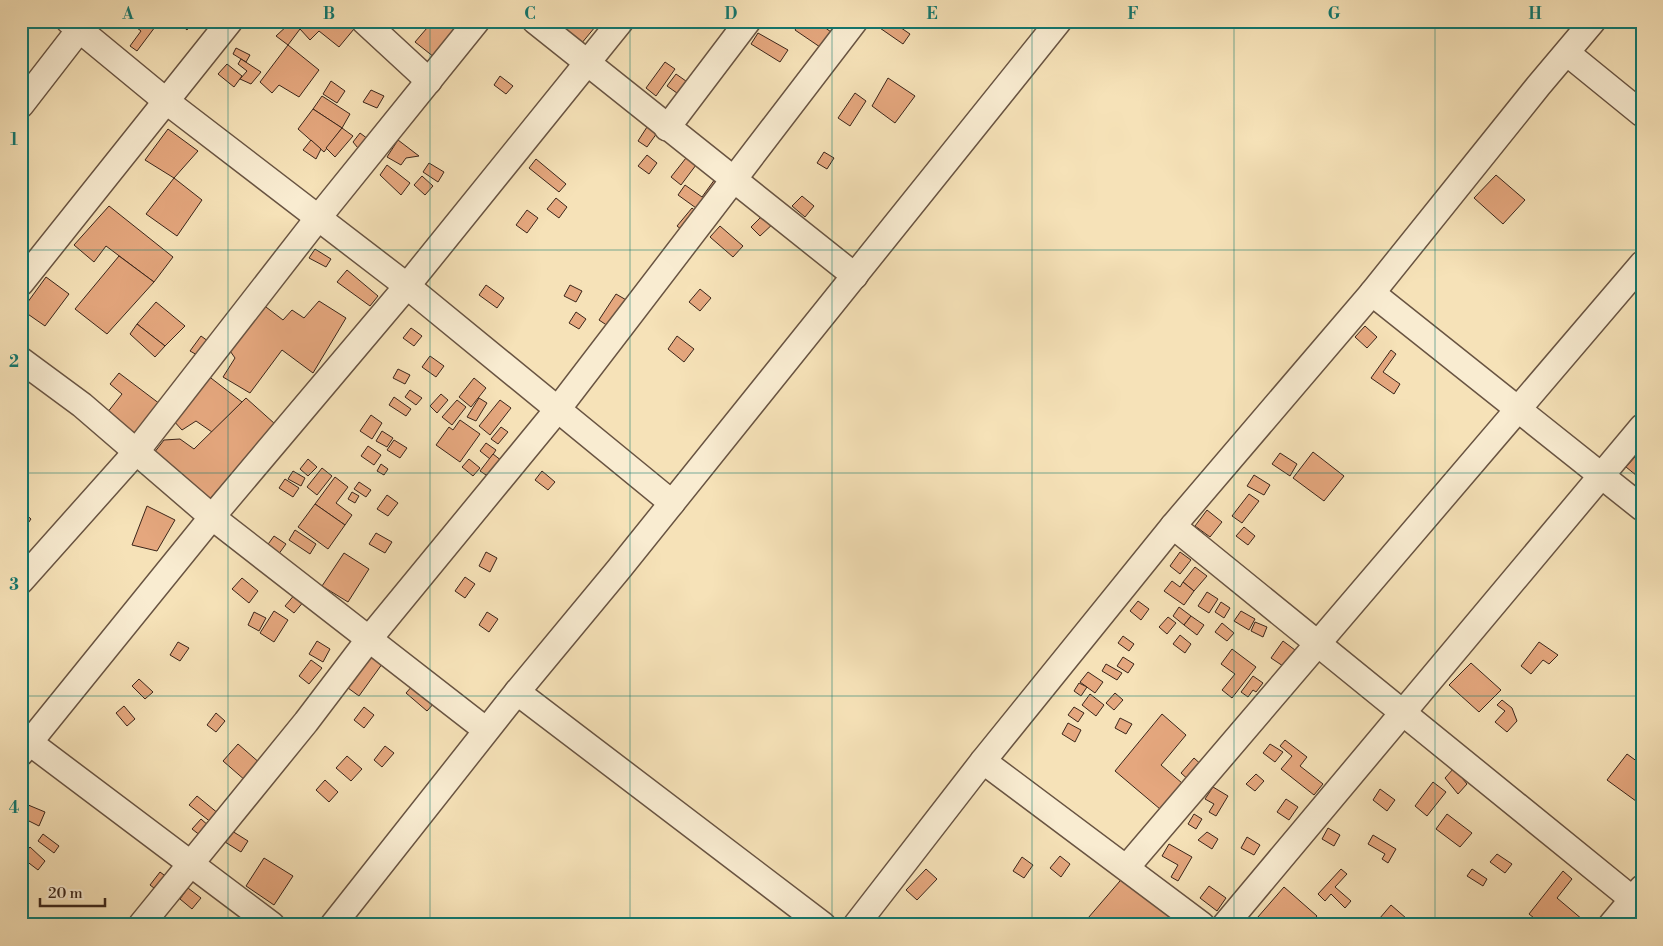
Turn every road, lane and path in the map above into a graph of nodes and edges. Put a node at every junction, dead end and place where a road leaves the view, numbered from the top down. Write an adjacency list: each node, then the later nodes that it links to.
1 (230, 21): 14 (street)
2 (364, 21): 13 (street)
3 (477, 21): 13 (street)
4 (535, 21): 12 (street)
5 (621, 21): 12 (street)
6 (748, 21): 17 (street)
7 (1593, 21): 11 (street)
8 (78, 24): 14 (street); 15 (street)
9 (1050, 25): 21 (street)
10 (843, 26): 18 (street)
11 (1567, 53): 16 (street); 24 (street)
12 (587, 64): 17 (street); 23 (street)
13 (429, 81): 19 (street)
14 (166, 101): 19 (street); 22 (street)
15 (21, 105)
16 (1642, 114)
17 (668, 128): 18 (street)
18 (733, 180): 21 (street); 26 (street)
19 (318, 218): 23 (street); 29 (street)
20 (1642, 264): 27 (street)
21 (855, 276): 31 (street)
22 (21, 282)
23 (407, 286): 26 (street); 33 (street)
24 (1372, 293): 27 (street); 34 (street)
25 (21, 360): 29 (street)
26 (558, 409): 31 (street); 36 (street)
27 (1517, 410): 30 (street); 37 (street)
28 (1642, 427): 30 (street)
29 (136, 452): 33 (street); 35 (street)
30 (1600, 476): 32 (street); 39 (street)
31 (672, 503): 38 (street)
32 (1642, 508)
33 (212, 517): 36 (street); 41 (street)
34 (1173, 526): 37 (street); 42 (street)
35 (21, 581)
36 (369, 639): 40 (street); 43 (street)
37 (1319, 645): 39 (street); 44 (street)
38 (517, 692): 40 (street); 49 (street)
39 (1401, 712): 45 (street); 52 (street)
40 (486, 730): 48 (street)
41 (24, 744): 43 (street)
42 (983, 761): 44 (street); 50 (street)
43 (192, 864): 46 (street); 47 (street)
44 (1127, 867): 51 (street)
45 (1639, 898): 53 (street)
46 (141, 925)
47 (272, 925)
48 (333, 925)
49 (823, 925)
50 (856, 925)
51 (1202, 925)
52 (1225, 925)
53 (1611, 925)

